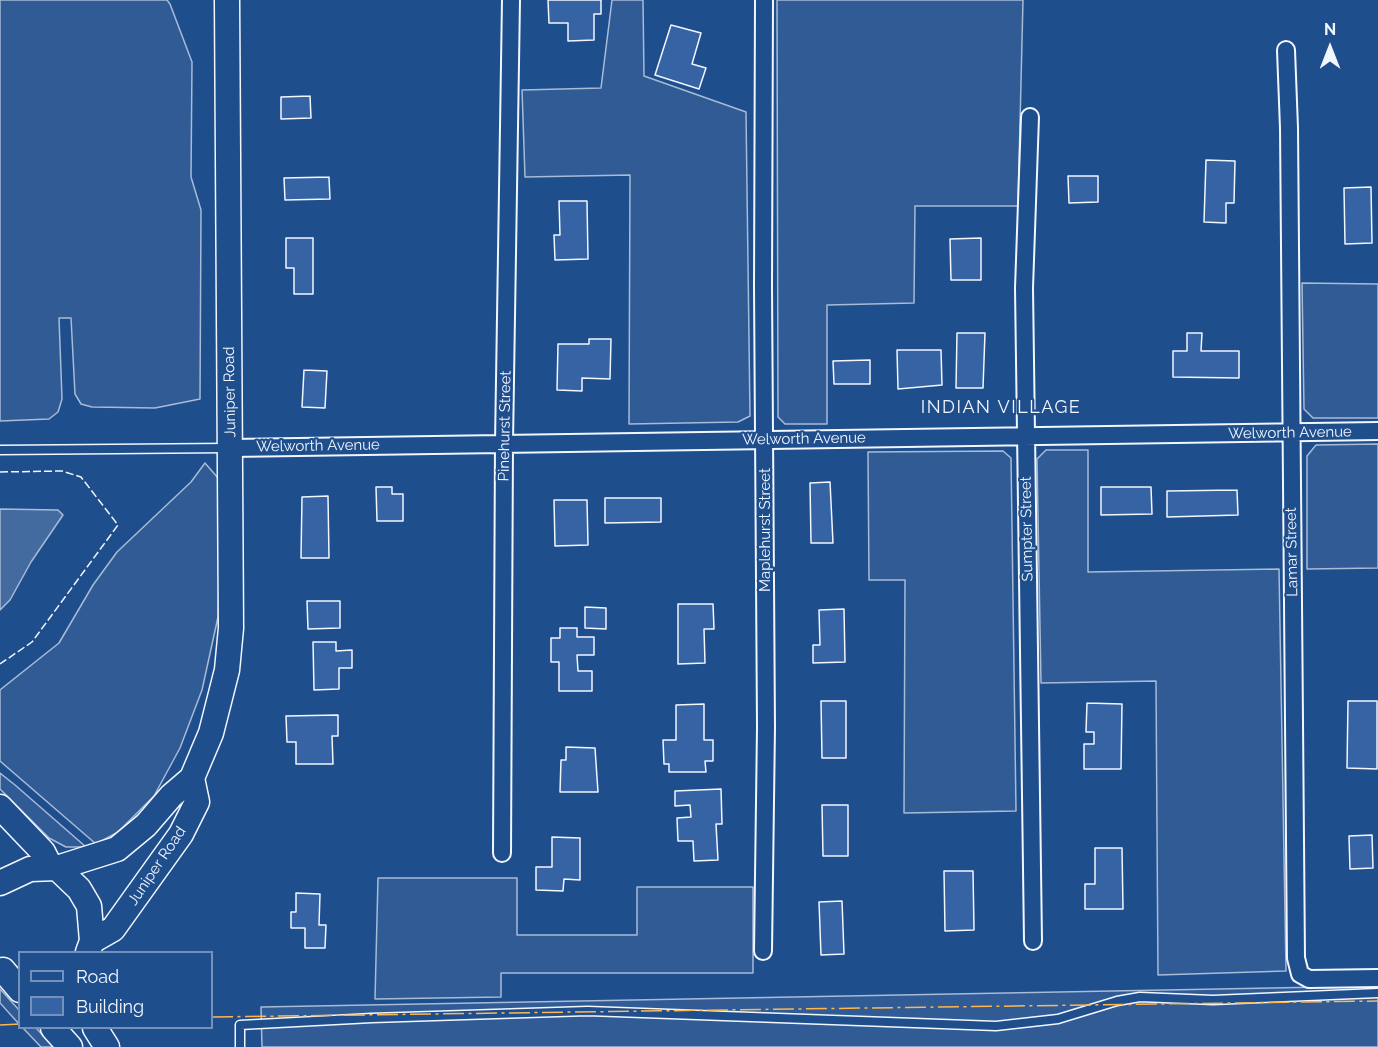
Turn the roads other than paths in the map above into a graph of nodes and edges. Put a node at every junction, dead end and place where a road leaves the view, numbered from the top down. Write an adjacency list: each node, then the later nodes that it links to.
1 (227, 0): 11 (street, Juniper Road)
2 (511, 0): 10 (street, Pinehurst Street)
3 (764, 1): 9 (street, Maplehurst Street)
4 (1286, 50): 7 (street, Lamar Street)
5 (1030, 117): 8 (street, Sumpter Street)
6 (1378, 431): 7 (street, Welworth Avenue)
7 (1291, 433): 8 (street, Welworth Avenue); 22 (street, Lamar Street)
8 (1025, 435): 9 (street, Welworth Avenue); 18 (street, Sumpter Street)
9 (764, 440): 10 (street, Welworth Avenue); 20 (street, Maplehurst Street)
10 (504, 443): 11 (street, Welworth Avenue); 15 (street, Pinehurst Street)
11 (231, 448): 12 (lane); 13 (street, Juniper Road)
12 (0, 450)
13 (192, 778): 16 (street, Juniper Road); 19 (street, Juniper Road)
14 (0, 807): 16 (street)
15 (502, 853)
16 (53, 867): 17 (street, Juniper Road); 19 (street)
17 (0, 883)
18 (1033, 941)
19 (90, 947)
20 (763, 951)
21 (7, 972): 23 (street)
22 (1378, 978)
23 (18, 987)
24 (1378, 993): 29 (lane)
25 (54, 1029): 27 (street)
26 (97, 1029): 28 (street)
27 (70, 1047)
28 (107, 1047)
29 (240, 1047)

